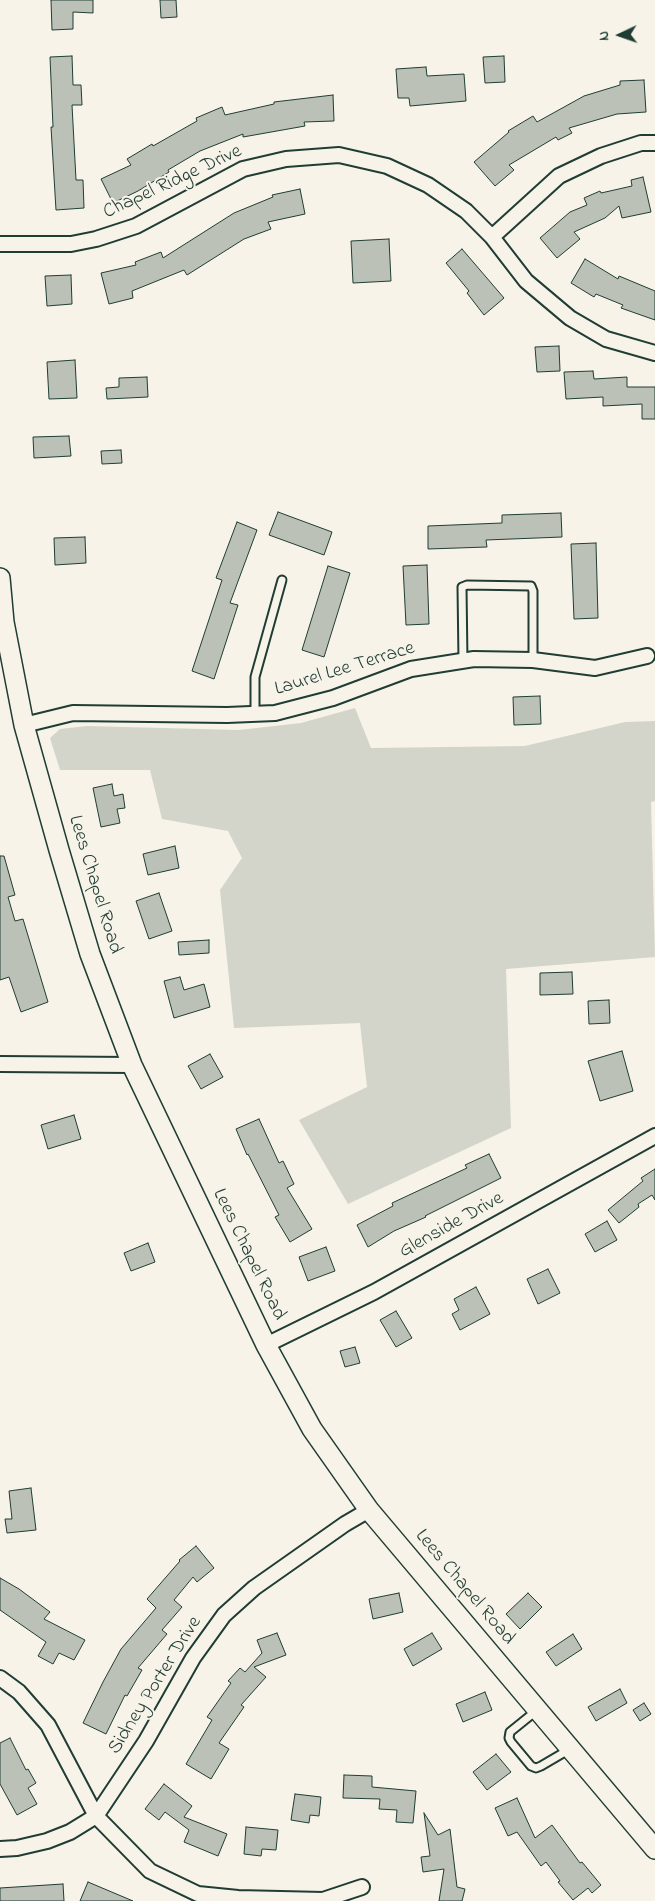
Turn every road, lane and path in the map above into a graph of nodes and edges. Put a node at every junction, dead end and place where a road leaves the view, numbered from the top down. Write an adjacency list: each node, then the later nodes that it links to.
1 (655, 143): 2 (street)
2 (492, 237): 3 (street, Chapel Ridge Drive); 4 (street, Chapel Ridge Drive)
3 (0, 244)
4 (655, 353)
5 (0, 578): 11 (main road, Lees Chapel Road)
6 (282, 580): 10 (lane)
7 (651, 656): 8 (street, Laurel Lee Terrace)
8 (533, 660): 9 (street, Laurel Lee Terrace); 9 (lane)
9 (463, 661): 10 (street, Laurel Lee Terrace)
10 (255, 714): 11 (street, Laurel Lee Terrace)
11 (24, 725): 13 (main road, Lees Chapel Road)
12 (0, 1064): 13 (street)
13 (132, 1065): 15 (main road, Lees Chapel Road)
14 (655, 1136): 15 (street, Glenside Drive)
15 (266, 1345): 16 (main road, Lees Chapel Road)
16 (369, 1510): 18 (main road, Lees Chapel Road); 20 (street, Sidney Porter Drive)
17 (0, 1678): 20 (street)
18 (537, 1710): 19 (main road, Lees Chapel Road); 19 (lane)
19 (570, 1749): 22 (main road, Lees Chapel Road)
20 (96, 1816): 21 (street, Sidney Porter Drive); 23 (street)
21 (0, 1849)
22 (655, 1849)
23 (362, 1887)

